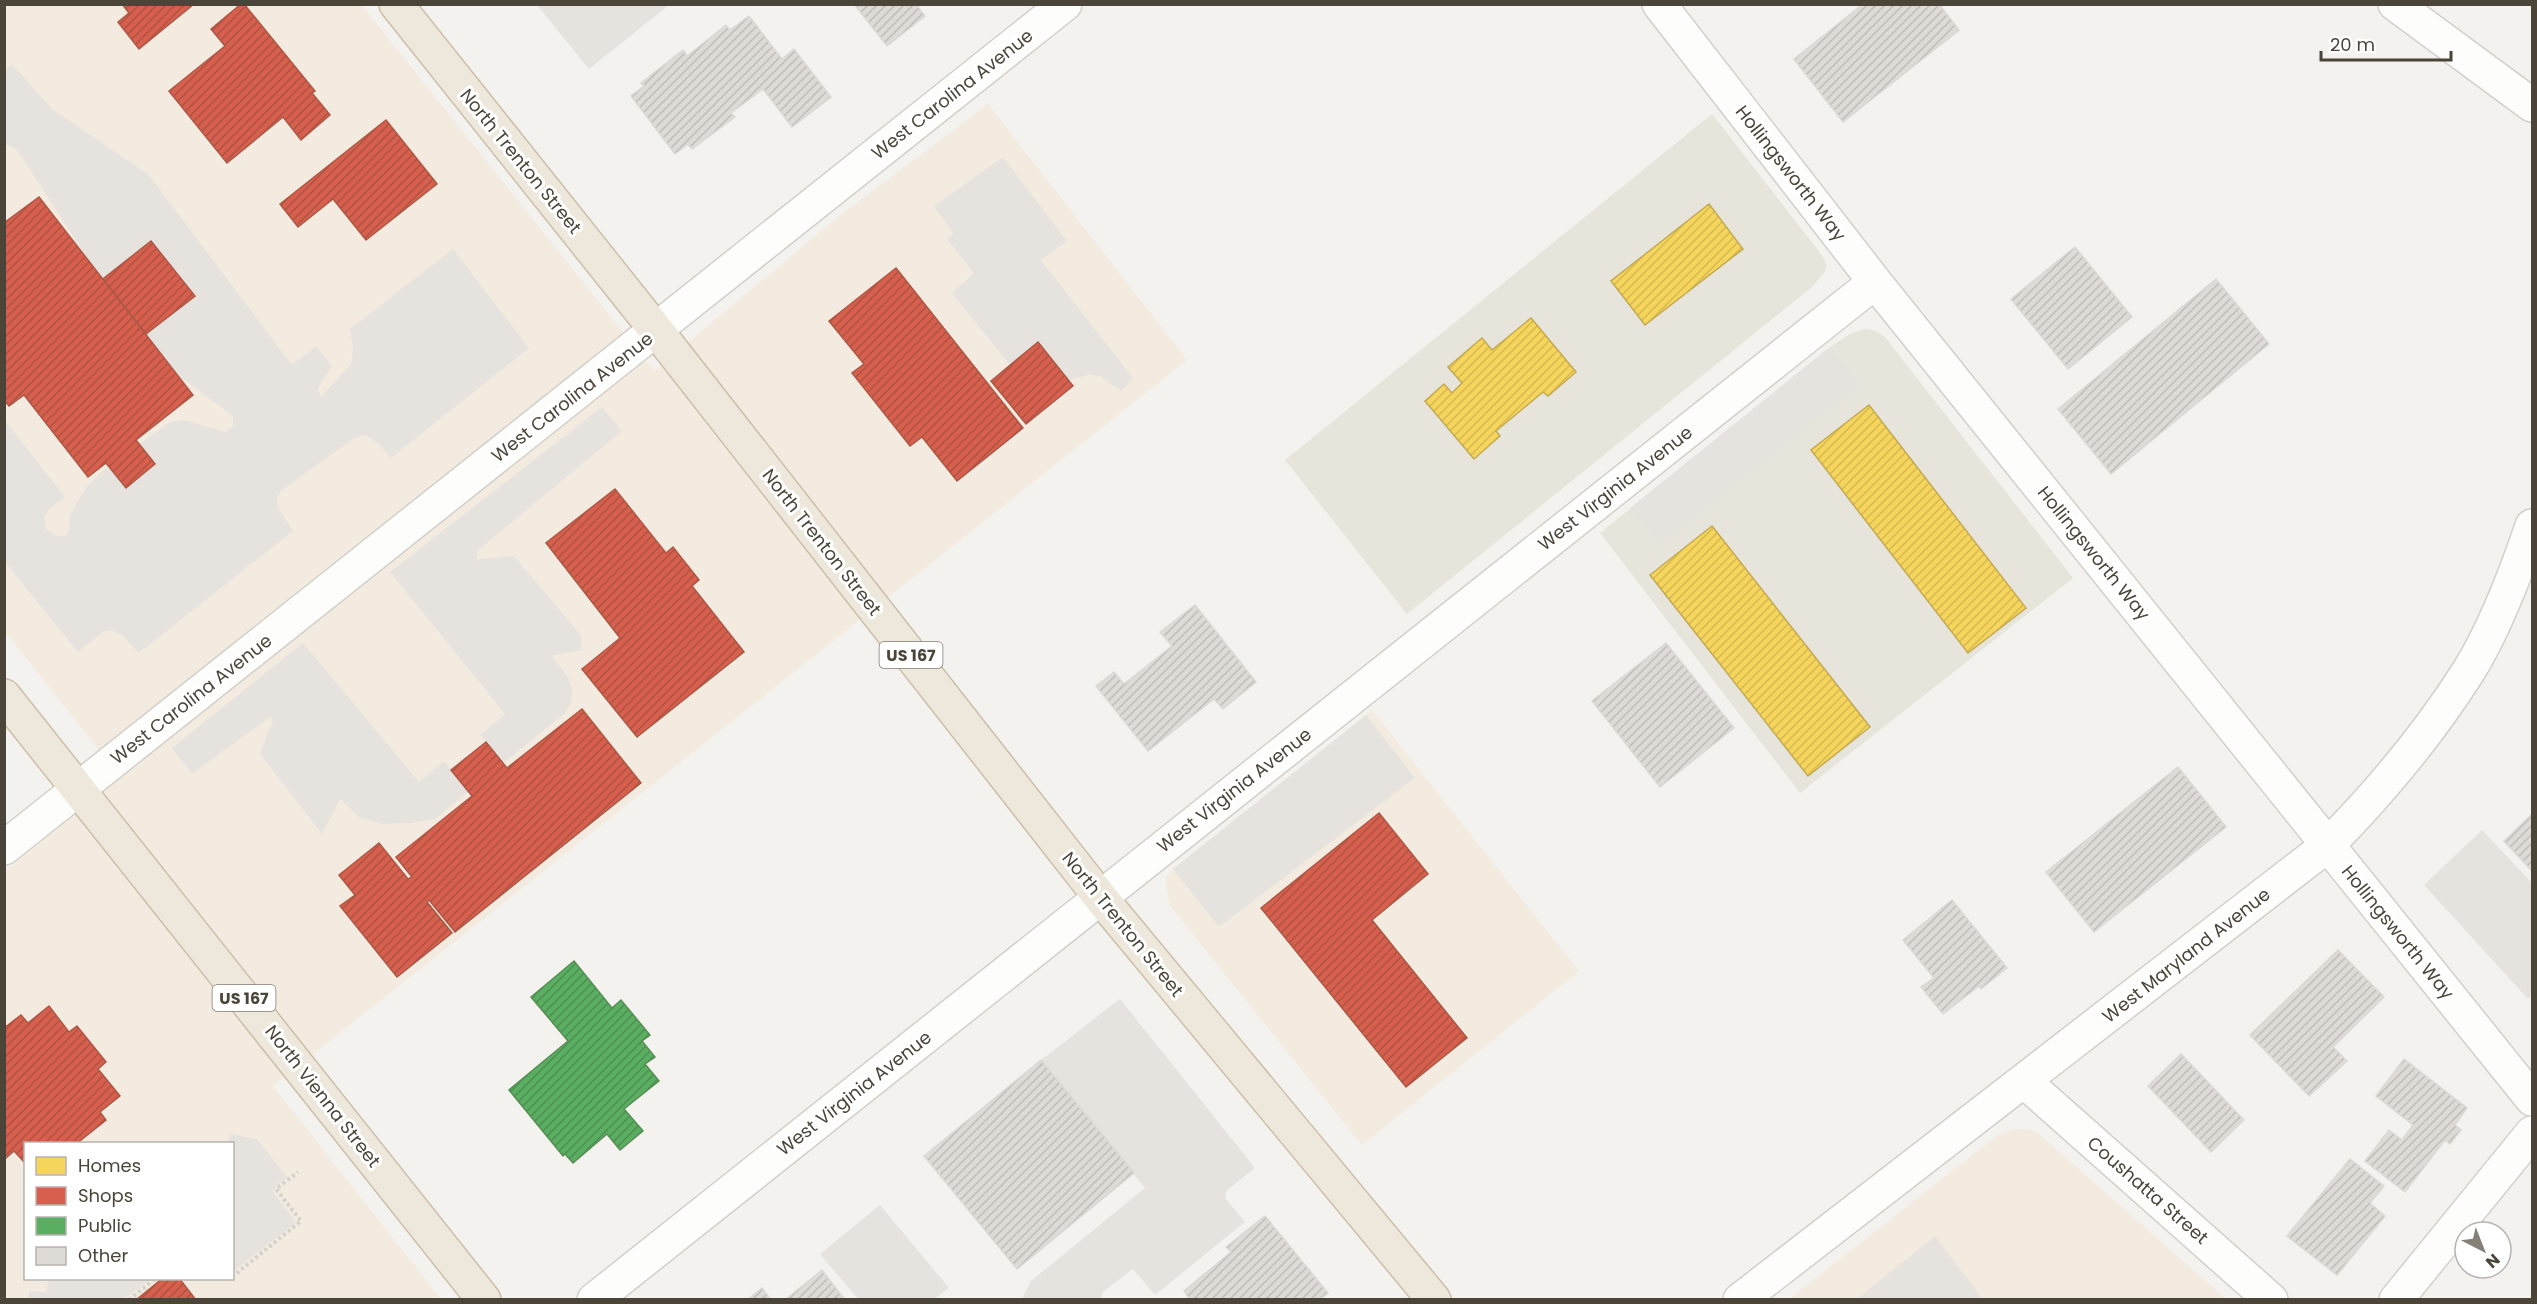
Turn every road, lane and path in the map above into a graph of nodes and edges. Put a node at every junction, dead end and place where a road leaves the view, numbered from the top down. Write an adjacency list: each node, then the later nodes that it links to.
1 (396, 4): 7 (highway, North Trenton Street / US 167)
2 (1065, 4): 7 (street, West Carolina Avenue)
3 (1659, 4): 6 (street, Hollingsworth Way)
4 (2395, 4): 5 (street)
5 (2532, 105)
6 (1875, 282): 11 (street, Hollingsworth Way); 13 (street, West Virginia Avenue)
7 (656, 330): 10 (street, West Carolina Avenue); 13 (highway, North Trenton Street / US 167)
8 (2532, 526): 11 (street, West Maryland Avenue)
9 (4, 696): 10 (highway, North Vienna Street / US 167)
10 (78, 788): 12 (street, West Carolina Avenue); 21 (highway, North Vienna Street / US 167)
11 (2328, 845): 14 (street, West Maryland Avenue); 15 (street, Hollingsworth Way)
12 (4, 848)
13 (1100, 897): 22 (street, West Virginia Avenue); 23 (highway, North Trenton Street / US 167)
14 (2024, 1081): 24 (street, West Maryland Avenue); 25 (street, Coushatta Street)
15 (2532, 1099)
16 (2532, 1133): 26 (street)
17 (298, 1172): 18 (path)
18 (234, 1275)
19 (153, 1280): 20 (path)
20 (129, 1299)
21 (484, 1299)
22 (594, 1299)
23 (1434, 1299)
24 (1740, 1299)
25 (2271, 1299)
26 (2396, 1299)

